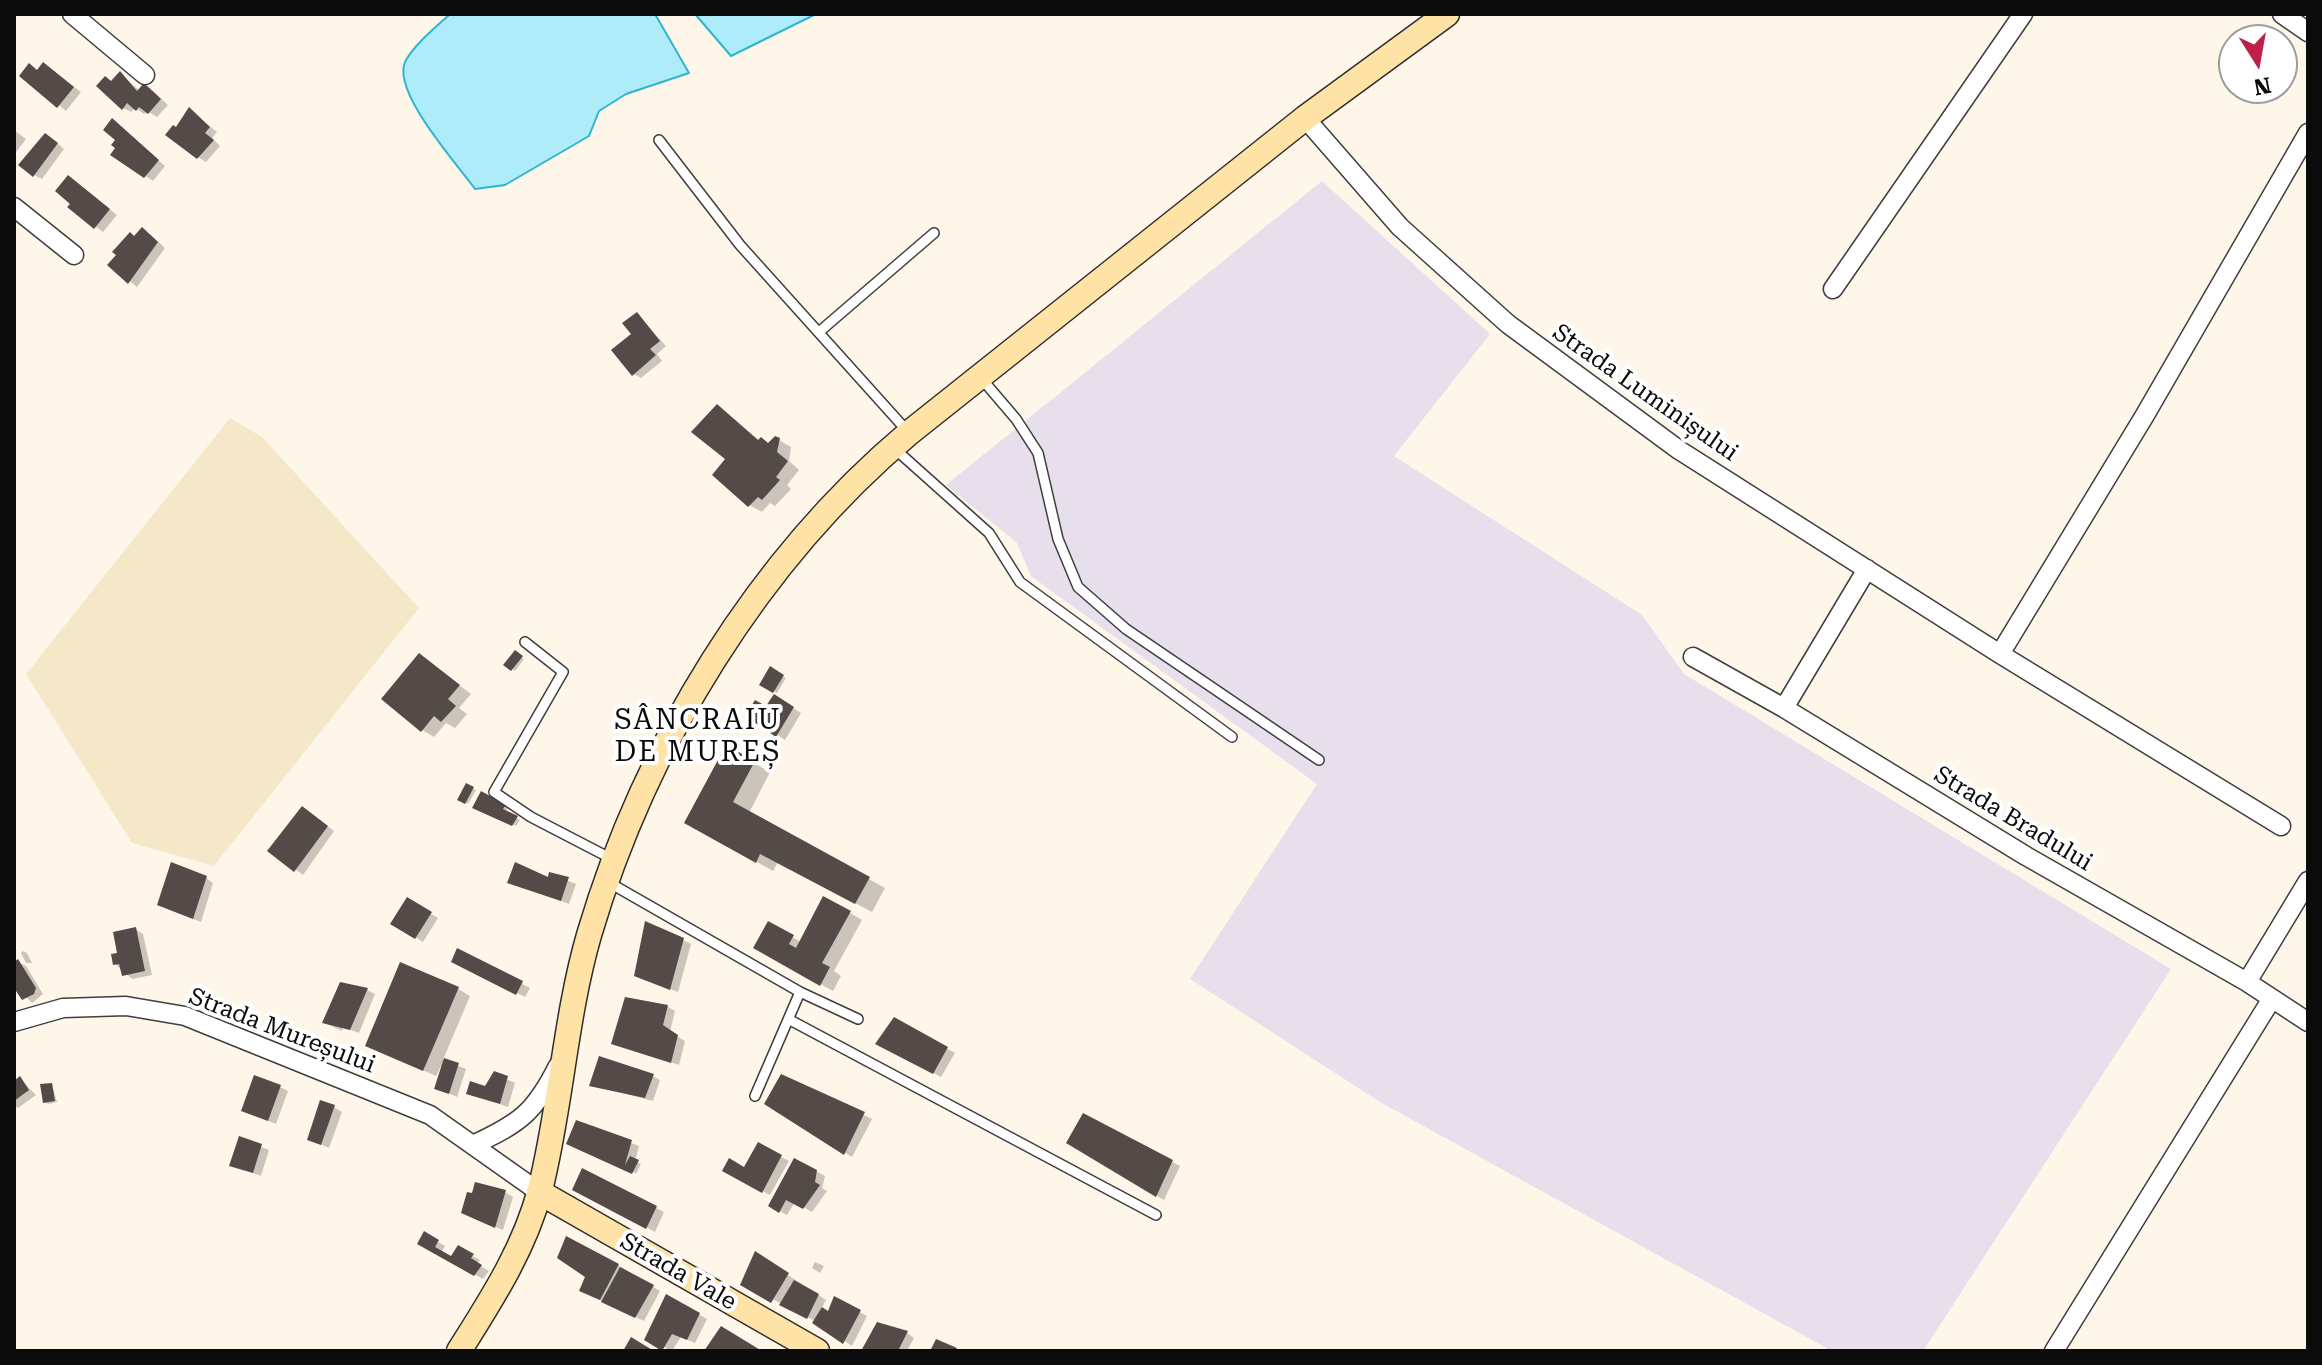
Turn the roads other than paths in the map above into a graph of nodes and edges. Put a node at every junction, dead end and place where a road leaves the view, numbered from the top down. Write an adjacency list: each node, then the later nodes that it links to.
1 (72, 14): 6 (street)
2 (1447, 14): 7 (main road)
3 (2023, 14): 13 (street)
4 (2282, 14): 5 (street)
5 (2308, 32)
6 (145, 75)
7 (1305, 118): 15 (main road); 17 (street, Strada Luminișului)
8 (2308, 133): 19 (street)
9 (659, 140): 14 (lane)
10 (14, 207): 12 (street)
11 (934, 233): 14 (lane)
12 (74, 255)
13 (1833, 289)
14 (819, 332): 16 (lane)
15 (979, 376): 16 (main road); 23 (lane)
16 (901, 440): 22 (lane); 25 (main road)
17 (1867, 569): 19 (street, Strada Luminișului); 21 (street)
18 (525, 642): 25 (lane)
19 (2000, 654): 24 (street, Strada Luminișului)
20 (1693, 657): 21 (street, Strada Bradului)
21 (1784, 708): 27 (street, Strada Bradului)
22 (1232, 737)
23 (1319, 760)
24 (2281, 826)
25 (611, 871): 28 (lane); 34 (main road)
26 (2308, 881): 27 (street)
27 (2247, 982): 29 (street, Strada Bradului)
28 (800, 992): 30 (lane); 31 (lane)
29 (2271, 1000): 33 (street, Strada Bradului); 41 (street)
30 (858, 1019)
31 (790, 1020): 35 (lane); 38 (lane)
32 (14, 1022): 36 (street, Strada Mureșului)
33 (2308, 1022)
34 (565, 1053): 36 (street); 37 (main road)
35 (755, 1096)
36 (475, 1144): 37 (street, Strada Mureșului)
37 (539, 1192): 39 (main road); 40 (main road, Strada Vale)
38 (1156, 1215)
39 (459, 1351)
40 (817, 1351)
41 (2054, 1351)

